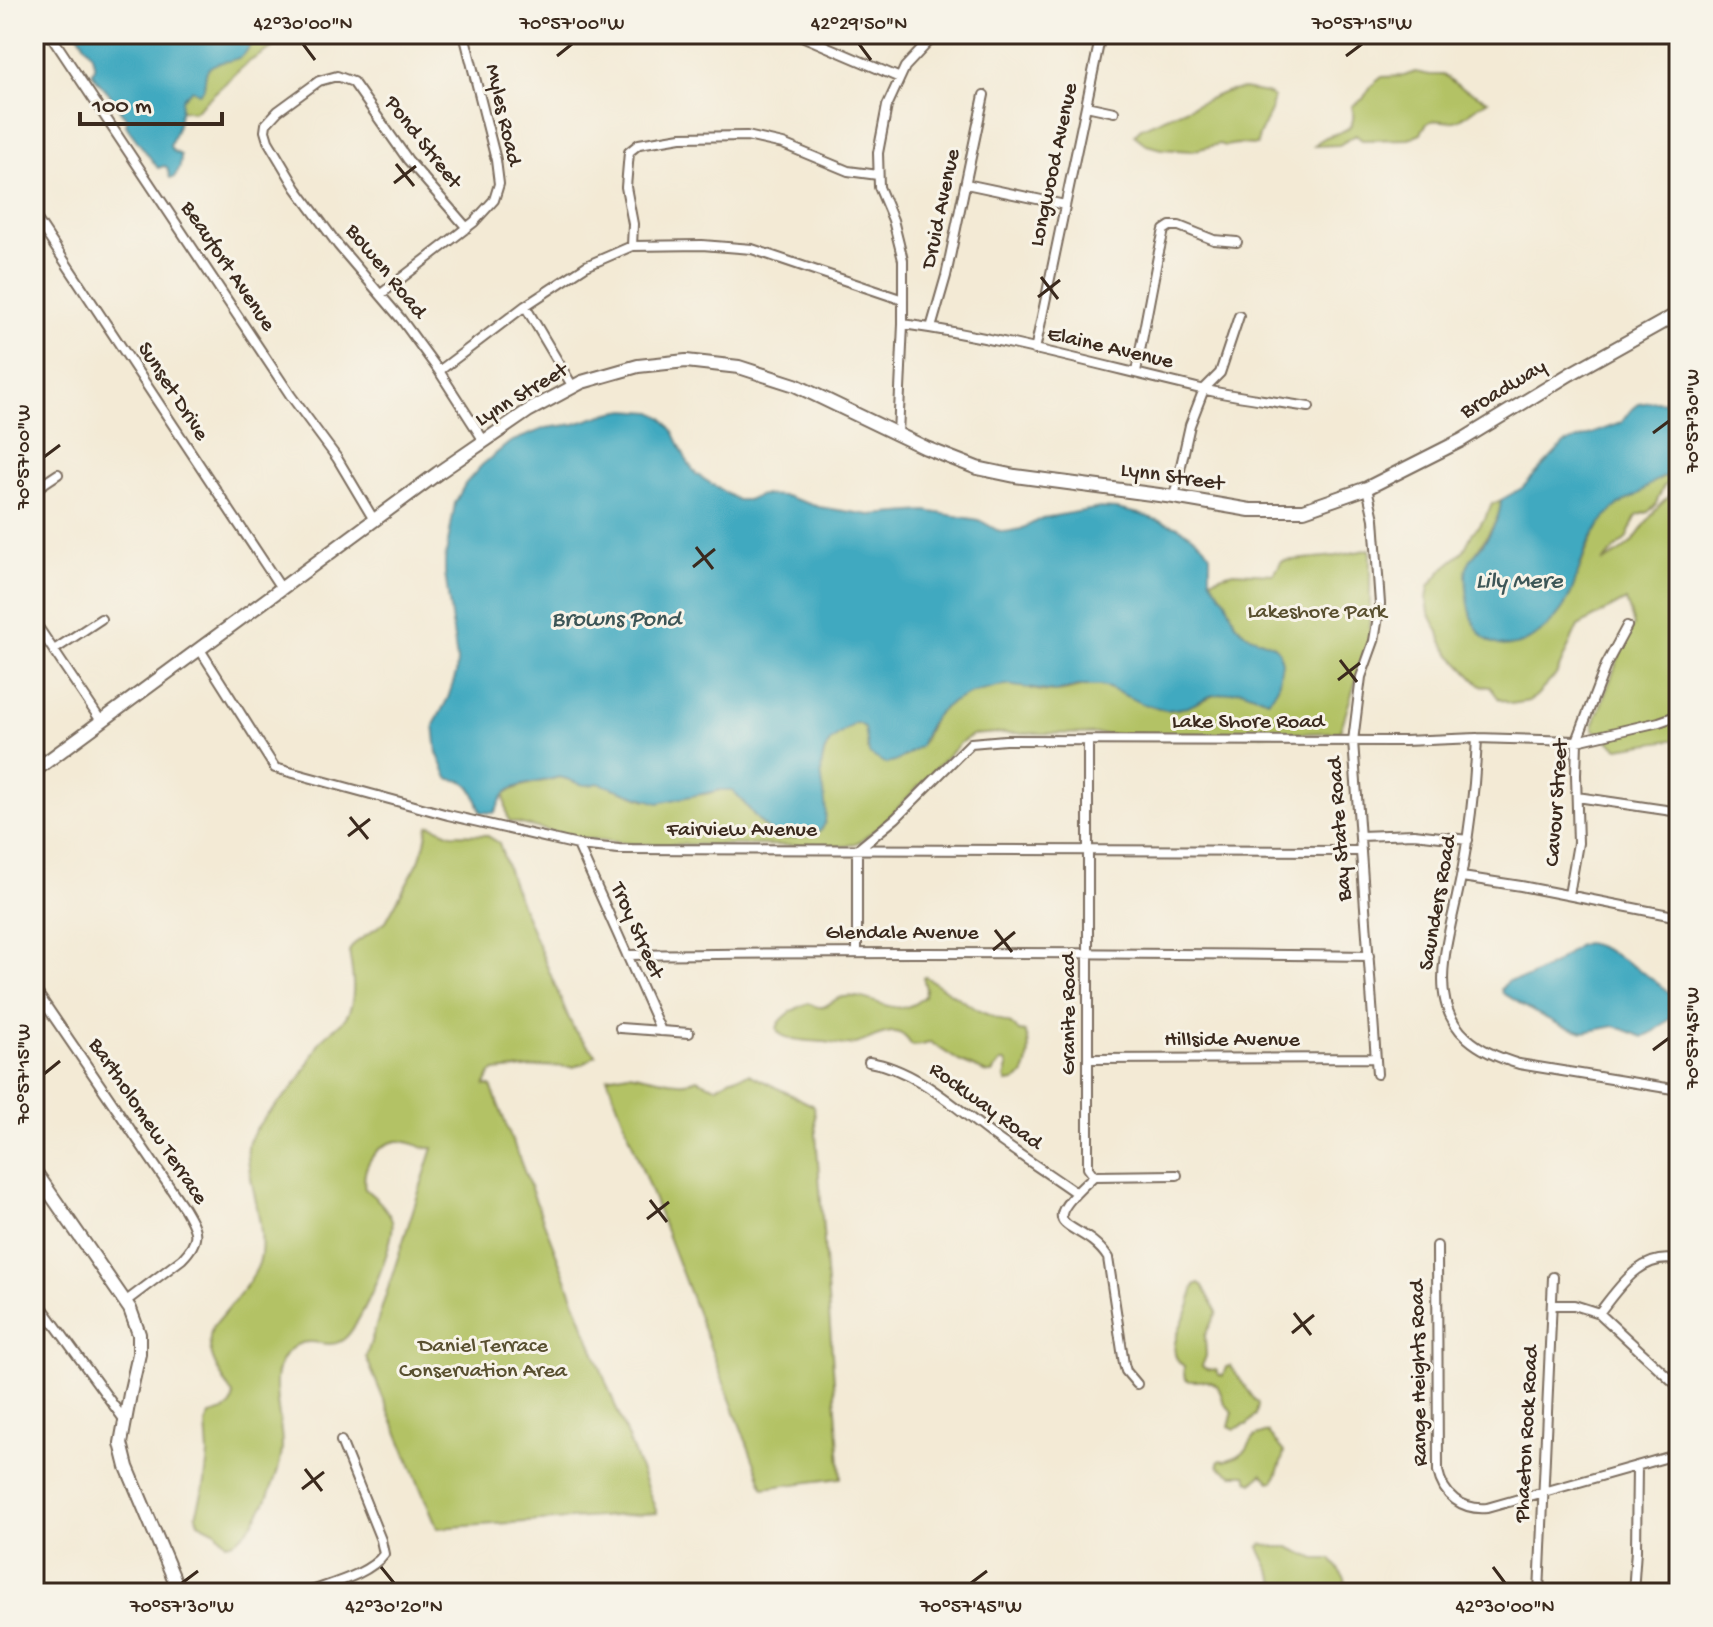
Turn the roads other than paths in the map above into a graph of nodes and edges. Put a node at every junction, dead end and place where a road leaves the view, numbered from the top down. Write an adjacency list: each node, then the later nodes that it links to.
1 (50, 34): 40 (street, Beaufort Avenue)
2 (464, 34): 17 (street, Myles Road)
3 (586, 34): 4 (street)
4 (619, 34)
5 (798, 34): 8 (street)
6 (936, 34): 8 (street)
7 (1101, 34): 10 (street, Longwood Avenue)
8 (900, 78): 13 (street)
9 (984, 95): 14 (street, Druid Avenue)
10 (1086, 106): 11 (street); 15 (street, Longwood Avenue)
11 (1114, 112)
12 (266, 124): 17 (street, Pond Street); 20 (street, Bowen Road)
13 (878, 175): 19 (street); 21 (street)
14 (966, 184): 15 (street); 26 (street, Druid Avenue)
15 (1065, 205): 27 (street, Longwood Avenue)
16 (34, 215): 41 (street, Sunset Drive)
17 (467, 228): 20 (street, Myles Road)
18 (1237, 242): 29 (street)
19 (632, 246): 21 (street); 22 (street)
20 (381, 294): 28 (street, Bowen Road)
21 (903, 300): 25 (street)
22 (525, 306): 28 (street); 30 (street)
23 (1679, 313): 36 (main road, Broadway)
24 (1239, 316): 31 (street)
25 (903, 324): 26 (street, Elaine Avenue); 33 (street)
26 (931, 328): 27 (street, Elaine Avenue)
27 (1035, 350): 29 (street, Elaine Avenue)
28 (439, 371): 34 (street, Bowen Road)
29 (1136, 372): 31 (street, Elaine Avenue)
30 (573, 387): 33 (main road, Lynn Street); 34 (main road, Lynn Street)
31 (1204, 389): 32 (street, Elaine Avenue); 39 (street)
32 (1309, 407)
33 (898, 434): 39 (main road, Lynn Street)
34 (484, 441): 40 (main road, Lynn Street)
35 (58, 474): 37 (street)
36 (1367, 488): 38 (main road, Broadway); 51 (street, Bay State Road)
37 (34, 490)
38 (1347, 495): 39 (main road, Lynn Street)
39 (1174, 497)
40 (374, 520): 41 (main road, Lynn Street)
41 (281, 588): 45 (main road, Lynn Street)
42 (101, 619): 46 (street)
43 (34, 621): 46 (street)
44 (1627, 626): 52 (street, Cavour Street)
45 (199, 648): 48 (main road, Lynn Street); 58 (street, Fairview Avenue)
46 (54, 650): 48 (street)
47 (1679, 715): 52 (street, Lake Shore Road)
48 (101, 721): 53 (main road, Lynn Street)
49 (1477, 738): 51 (street, Lake Shore Road); 52 (street, Lake Shore Road); 57 (street, Saunders Road)
50 (1088, 741): 51 (street, Lake Shore Road); 59 (street, Lake Shore Road); 60 (street, Granite Road)
51 (1353, 741): 56 (street, Bay State Road)
52 (1577, 741): 54 (street, Cavour Street)
53 (34, 771)
54 (1577, 797): 55 (street); 63 (street, Cavour Street)
55 (1679, 812)
56 (1360, 836): 57 (street); 61 (street, Bay State Road)
57 (1468, 840): 62 (street, Saunders Road)
58 (578, 845): 59 (street, Fairview Avenue); 67 (street, Troy Street)
59 (857, 850): 60 (street, Fairview Avenue); 65 (street)
60 (1088, 850): 61 (street, Fairview Avenue); 66 (street, Granite Road)
61 (1361, 851): 68 (street, Bay State Road)
62 (1462, 877): 63 (street); 77 (street, Saunders Road)
63 (1569, 895): 64 (street)
64 (1679, 917)
65 (857, 952): 66 (street, Glendale Avenue); 67 (street, Glendale Avenue)
66 (1088, 952): 68 (street, Glendale Avenue); 74 (street, Granite Road)
67 (627, 955): 71 (street, Troy Street)
68 (1369, 956): 73 (street, Bay State Road)
69 (34, 988): 86 (street, Bartholomew Terrace)
70 (620, 1028): 71 (street)
71 (661, 1031): 72 (street)
72 (689, 1033)
73 (1376, 1058): 74 (street, Hillside Avenue); 76 (street, Bay State Road)
74 (1088, 1059): 80 (street, Granite Road)
75 (869, 1062): 81 (street, Rockway Road)
76 (1377, 1074)
77 (1679, 1090)
78 (34, 1170): 86 (main road)
79 (1177, 1175): 80 (street)
80 (1094, 1176): 81 (street)
81 (1076, 1193): 89 (street)
82 (1437, 1246): 95 (street, Range Heights Road)
83 (1679, 1261): 88 (street)
84 (1553, 1277): 87 (street, Phaeton Rock Road)
85 (34, 1296): 91 (street)
86 (125, 1302): 91 (main road)
87 (1552, 1305): 88 (street); 95 (street, Phaeton Rock Road)
88 (1599, 1313): 90 (street)
89 (1137, 1384)
90 (1679, 1387)
91 (125, 1421): 96 (main road)
92 (341, 1441): 97 (street)
93 (1679, 1454): 94 (street, Range Heights Road)
94 (1637, 1466): 95 (street, Range Heights Road); 99 (street)
95 (1542, 1493): 98 (street, Phaeton Rock Road)
96 (180, 1593)
97 (306, 1593)
98 (1539, 1593)
99 (1633, 1593)

